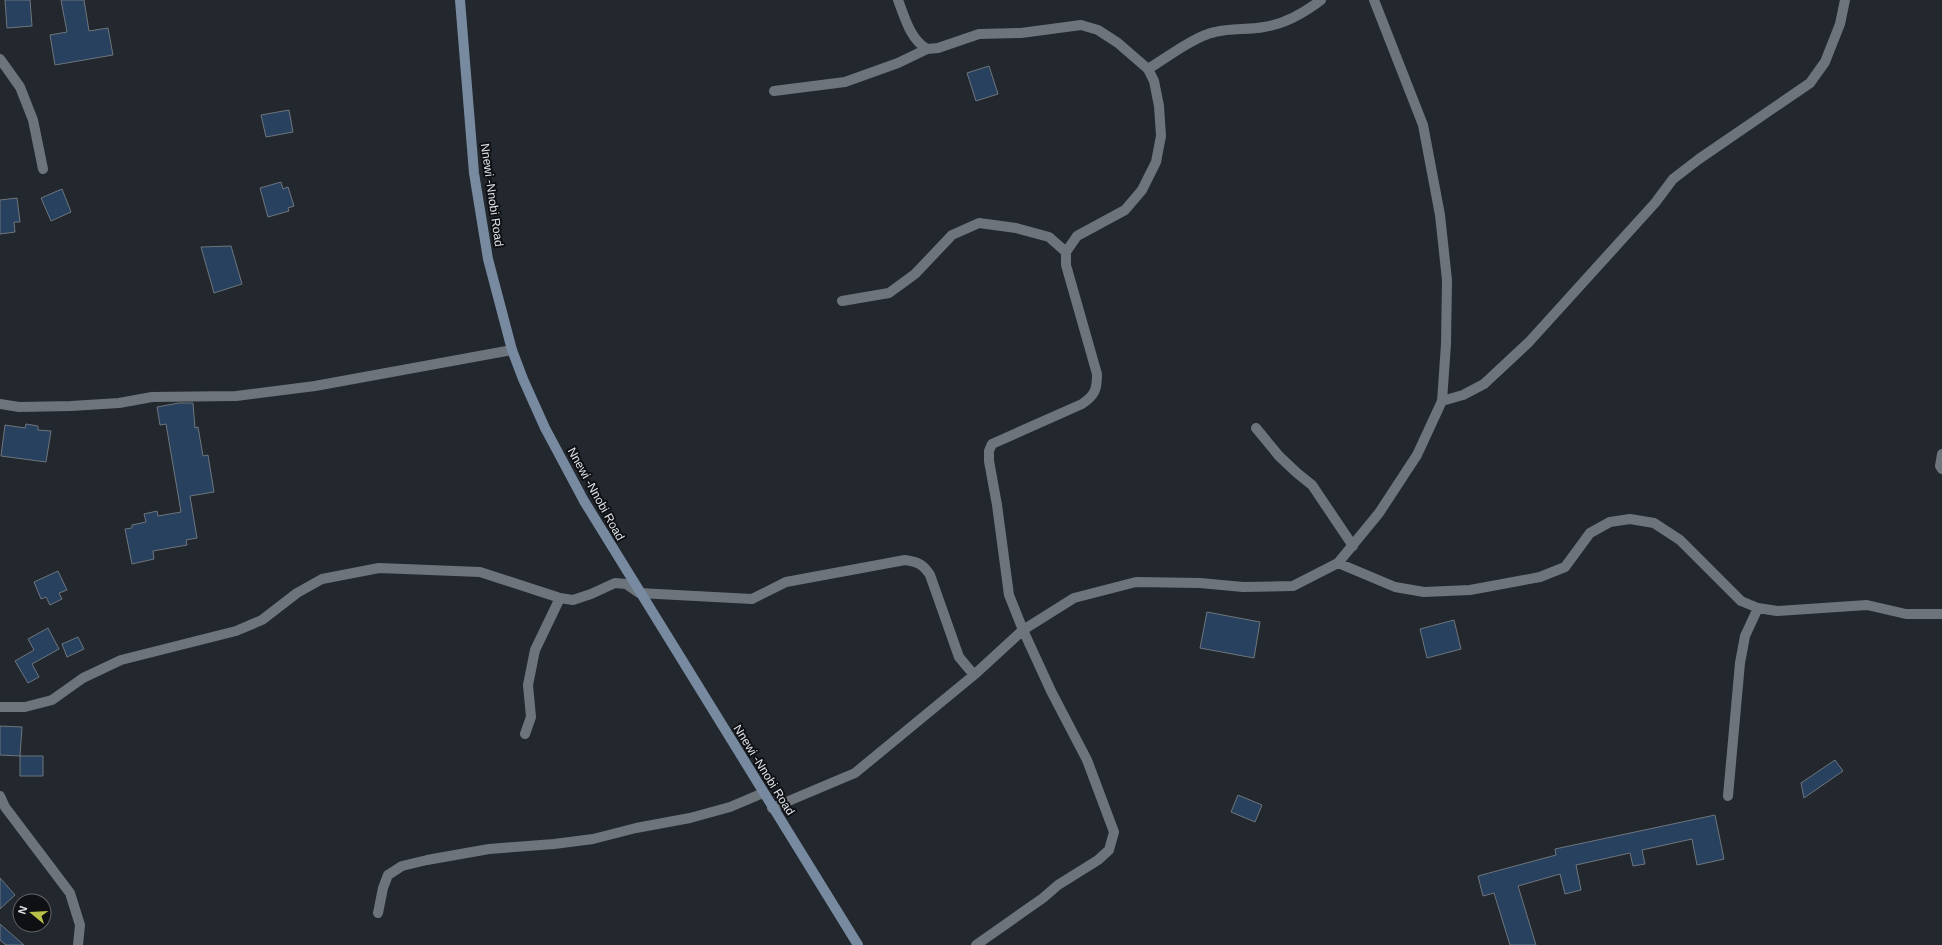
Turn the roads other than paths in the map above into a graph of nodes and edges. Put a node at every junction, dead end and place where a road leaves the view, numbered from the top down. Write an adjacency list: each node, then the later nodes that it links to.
1 (460, 0): 13 (main road, Nnewi -Nnobi Road)
2 (898, 0): 6 (street)
3 (1321, 0): 8 (street)
4 (1374, 0): 14 (street)
5 (1845, 0): 14 (street)
6 (927, 49): 8 (street); 9 (street)
7 (0, 59): 10 (street)
8 (1148, 69): 11 (street)
9 (774, 91)
10 (43, 169)
11 (1066, 252): 12 (street); 25 (street)
12 (842, 302)
13 (512, 350): 15 (street); 21 (main road, Nnewi -Nnobi Road)
14 (1442, 401): 19 (street)
15 (0, 404)
16 (1256, 428): 19 (street)
17 (1942, 454): 18 (street)
18 (1942, 469)
19 (1353, 546): 20 (street)
20 (1338, 563): 23 (street); 25 (street)
21 (639, 593): 22 (street); 26 (street); 29 (main road, Nnewi -Nnobi Road)
22 (560, 598): 27 (street); 28 (street)
23 (1758, 608): 24 (street); 31 (street)
24 (1942, 614)
25 (1023, 630): 26 (street); 37 (street)
26 (974, 675): 32 (street)
27 (0, 707)
28 (525, 734)
29 (763, 793): 32 (main road, Nnewi -Nnobi Road); 34 (street)
30 (0, 796): 33 (street)
31 (1728, 796)
32 (772, 808): 36 (main road, Nnewi -Nnobi Road)
33 (3, 810): 35 (street)
34 (378, 913)
35 (78, 945)
36 (858, 945)
37 (976, 945)

